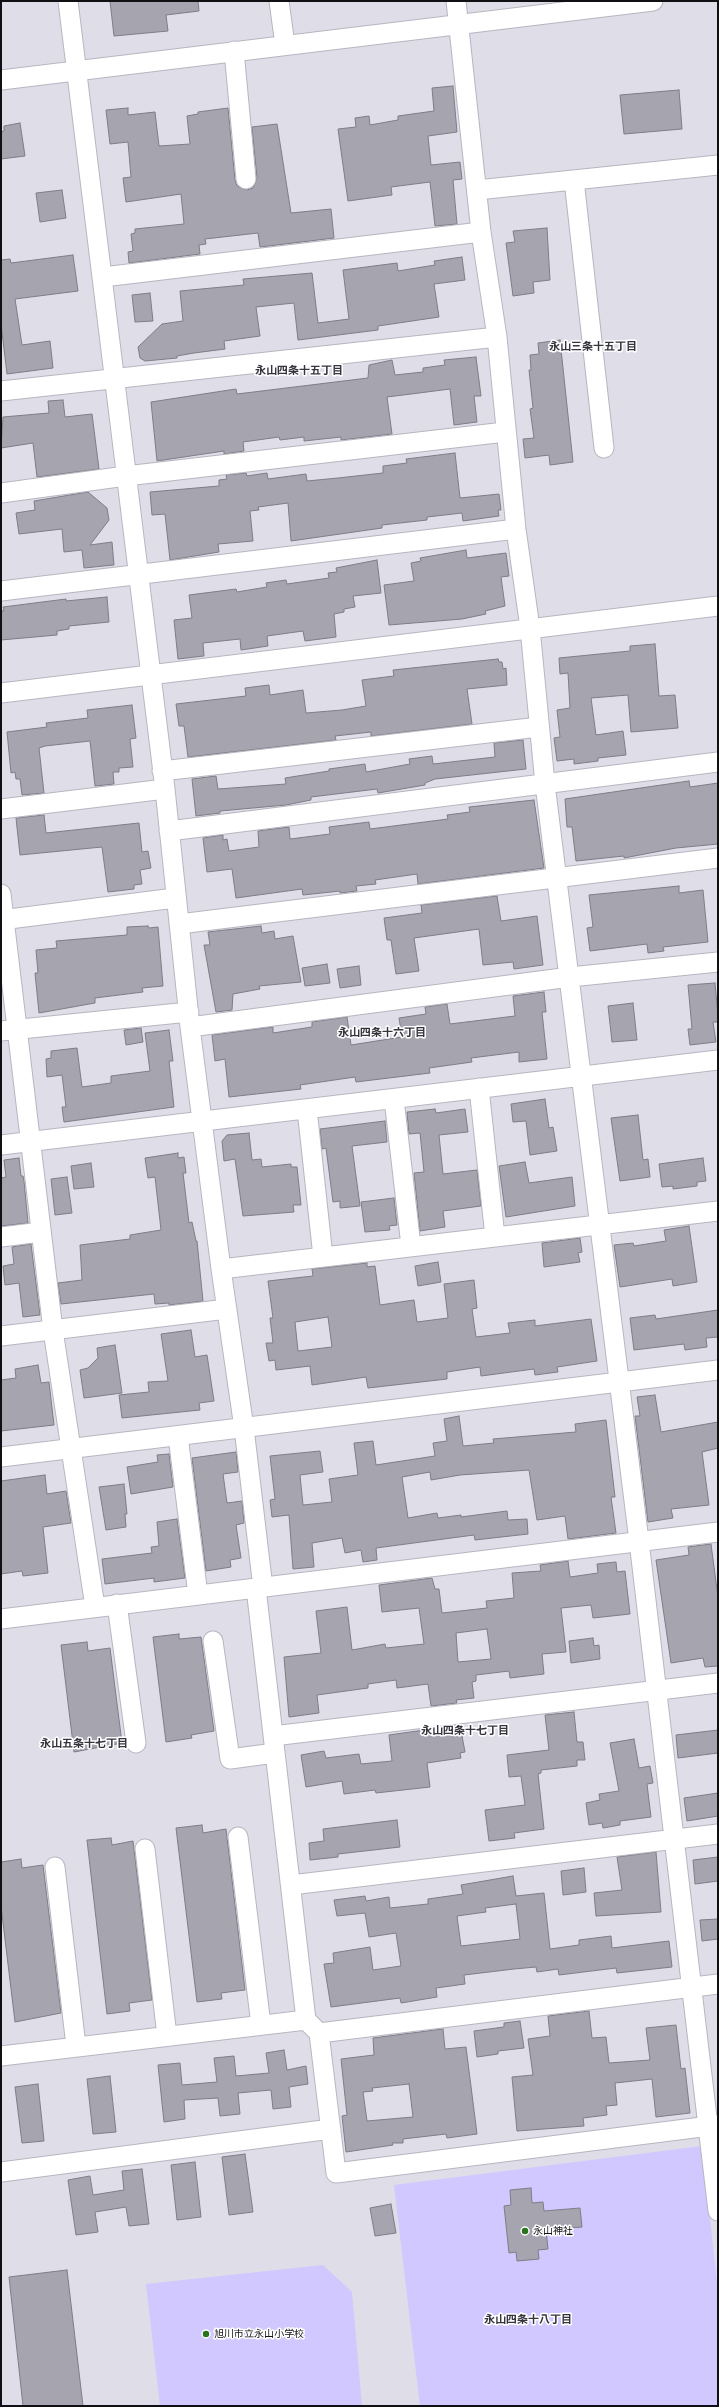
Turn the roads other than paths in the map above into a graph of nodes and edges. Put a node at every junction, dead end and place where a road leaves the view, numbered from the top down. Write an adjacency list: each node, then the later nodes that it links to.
1 (68, 1): 8 (street)
2 (279, 1): 6 (street)
3 (456, 1): 5 (street)
4 (653, 1): 5 (street)
5 (458, 24): 6 (street); 13 (street)
6 (284, 45): 7 (street)
7 (234, 51): 8 (street); 11 (street)
8 (77, 72): 9 (street); 15 (street)
9 (1, 80)
10 (718, 165): 12 (street)
11 (246, 179)
12 (574, 180): 13 (street); 20 (street)
13 (477, 190): 14 (street)
14 (481, 232): 15 (street); 16 (street)
15 (103, 276): 17 (street)
16 (497, 337): 17 (street); 19 (street)
17 (115, 378): 18 (street); 21 (street)
18 (1, 390)
19 (505, 432): 21 (street); 23 (street)
20 (604, 448)
21 (126, 476): 22 (street); 24 (street)
22 (1, 493)
23 (516, 529): 24 (street); 27 (street)
24 (137, 575): 25 (street); 28 (street)
25 (1, 591)
26 (718, 606): 27 (street)
27 (530, 628): 28 (street); 30 (street)
28 (151, 675): 29 (street); 32 (street)
29 (1, 692)
30 (539, 727): 32 (street); 33 (street)
31 (718, 762): 33 (street)
32 (164, 780): 34 (street); 35 (street)
33 (545, 784): 35 (street); 37 (street)
34 (1, 808)
35 (169, 831): 39 (street)
36 (718, 858): 37 (street)
37 (558, 878): 41 (street); 43 (street)
38 (1, 894): 40 (street)
39 (175, 898): 40 (street); 41 (street)
40 (2, 919): 45 (street)
41 (178, 924): 44 (street)
42 (718, 962): 43 (street)
43 (570, 977): 44 (street); 47 (street)
44 (190, 1019): 45 (street); 51 (street)
45 (10, 1030): 52 (street)
46 (718, 1060): 47 (street)
47 (581, 1076): 48 (street); 55 (street)
48 (479, 1088): 49 (street); 57 (street)
49 (394, 1099): 50 (street); 59 (street)
50 (307, 1109): 51 (street); 60 (street)
51 (203, 1122): 52 (street); 61 (street)
52 (30, 1141): 53 (street); 56 (street)
53 (1, 1145)
54 (718, 1211): 55 (street)
55 (600, 1224): 57 (street); 66 (street)
56 (41, 1232): 58 (street); 63 (street)
57 (495, 1236): 59 (street)
58 (1, 1237)
59 (411, 1246): 60 (street)
60 (323, 1257): 61 (street)
61 (221, 1269): 62 (street)
62 (227, 1309): 63 (street); 67 (street)
63 (53, 1330): 64 (street); 69 (street)
64 (1, 1336)
65 (718, 1370): 66 (street)
66 (618, 1382): 67 (street); 72 (street)
67 (244, 1428): 68 (street); 73 (street)
68 (178, 1436): 69 (street); 74 (street)
69 (71, 1449): 70 (street); 76 (street)
70 (1, 1457)
71 (718, 1532): 72 (street)
72 (639, 1541): 73 (street); 80 (street)
73 (260, 1588): 74 (street); 82 (street)
74 (198, 1595): 75 (street)
75 (117, 1604): 76 (street); 81 (street)
76 (95, 1607): 77 (street)
77 (1, 1619)
78 (212, 1641): 82 (street)
79 (718, 1683): 80 (street)
80 (657, 1690): 82 (street); 85 (street)
81 (136, 1743)
82 (274, 1745): 88 (street)
83 (718, 1834): 85 (street)
84 (238, 1837): 91 (street)
85 (674, 1839): 88 (street); 90 (street)
86 (144, 1849): 93 (street)
87 (55, 1866): 94 (street)
88 (291, 1885): 92 (street)
89 (718, 1984): 90 (street)
90 (692, 1987): 92 (street); 96 (street)
91 (261, 2025): 92 (street); 93 (street)
92 (313, 2026): 97 (street)
93 (167, 2036): 94 (street)
94 (76, 2046): 95 (street)
95 (1, 2056)
96 (713, 2126): 97 (street); 99 (street)
97 (331, 2129): 98 (street)
98 (1, 2172)
99 (718, 2211)

